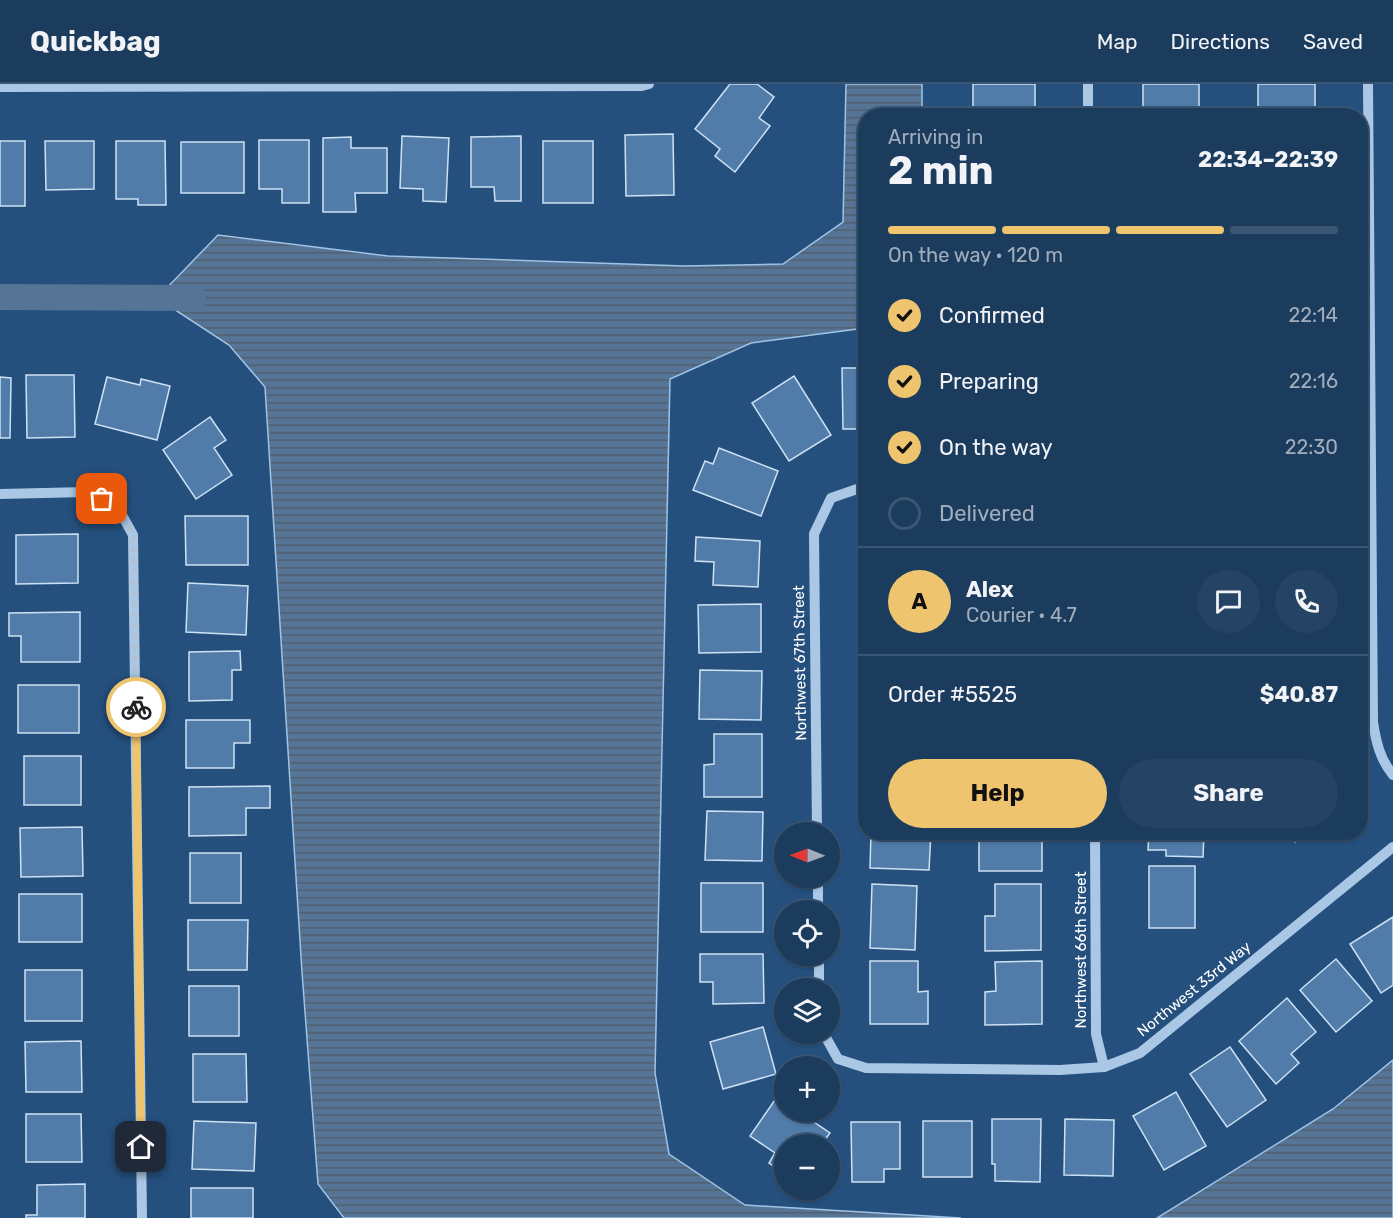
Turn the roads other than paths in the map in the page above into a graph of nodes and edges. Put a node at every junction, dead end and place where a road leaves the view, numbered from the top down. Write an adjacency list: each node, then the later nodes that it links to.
1 (409, 84): 2 (street); 5 (street)
2 (649, 84)
3 (1088, 84): 7 (street)
4 (1368, 84): 10 (street)
5 (128, 85): 6 (street)
6 (0, 87)
7 (1088, 108)
8 (858, 489): 11 (street, Northwest 67th Street)
9 (0, 494): 16 (street)
10 (1393, 775)
11 (817, 822)
12 (1095, 840): 15 (street, Northwest 66th Street)
13 (1393, 847): 15 (street, Northwest 33rd Way)
14 (830, 1044): 15 (street, Northwest 33rd Way)
15 (1104, 1067)
16 (142, 1218)

